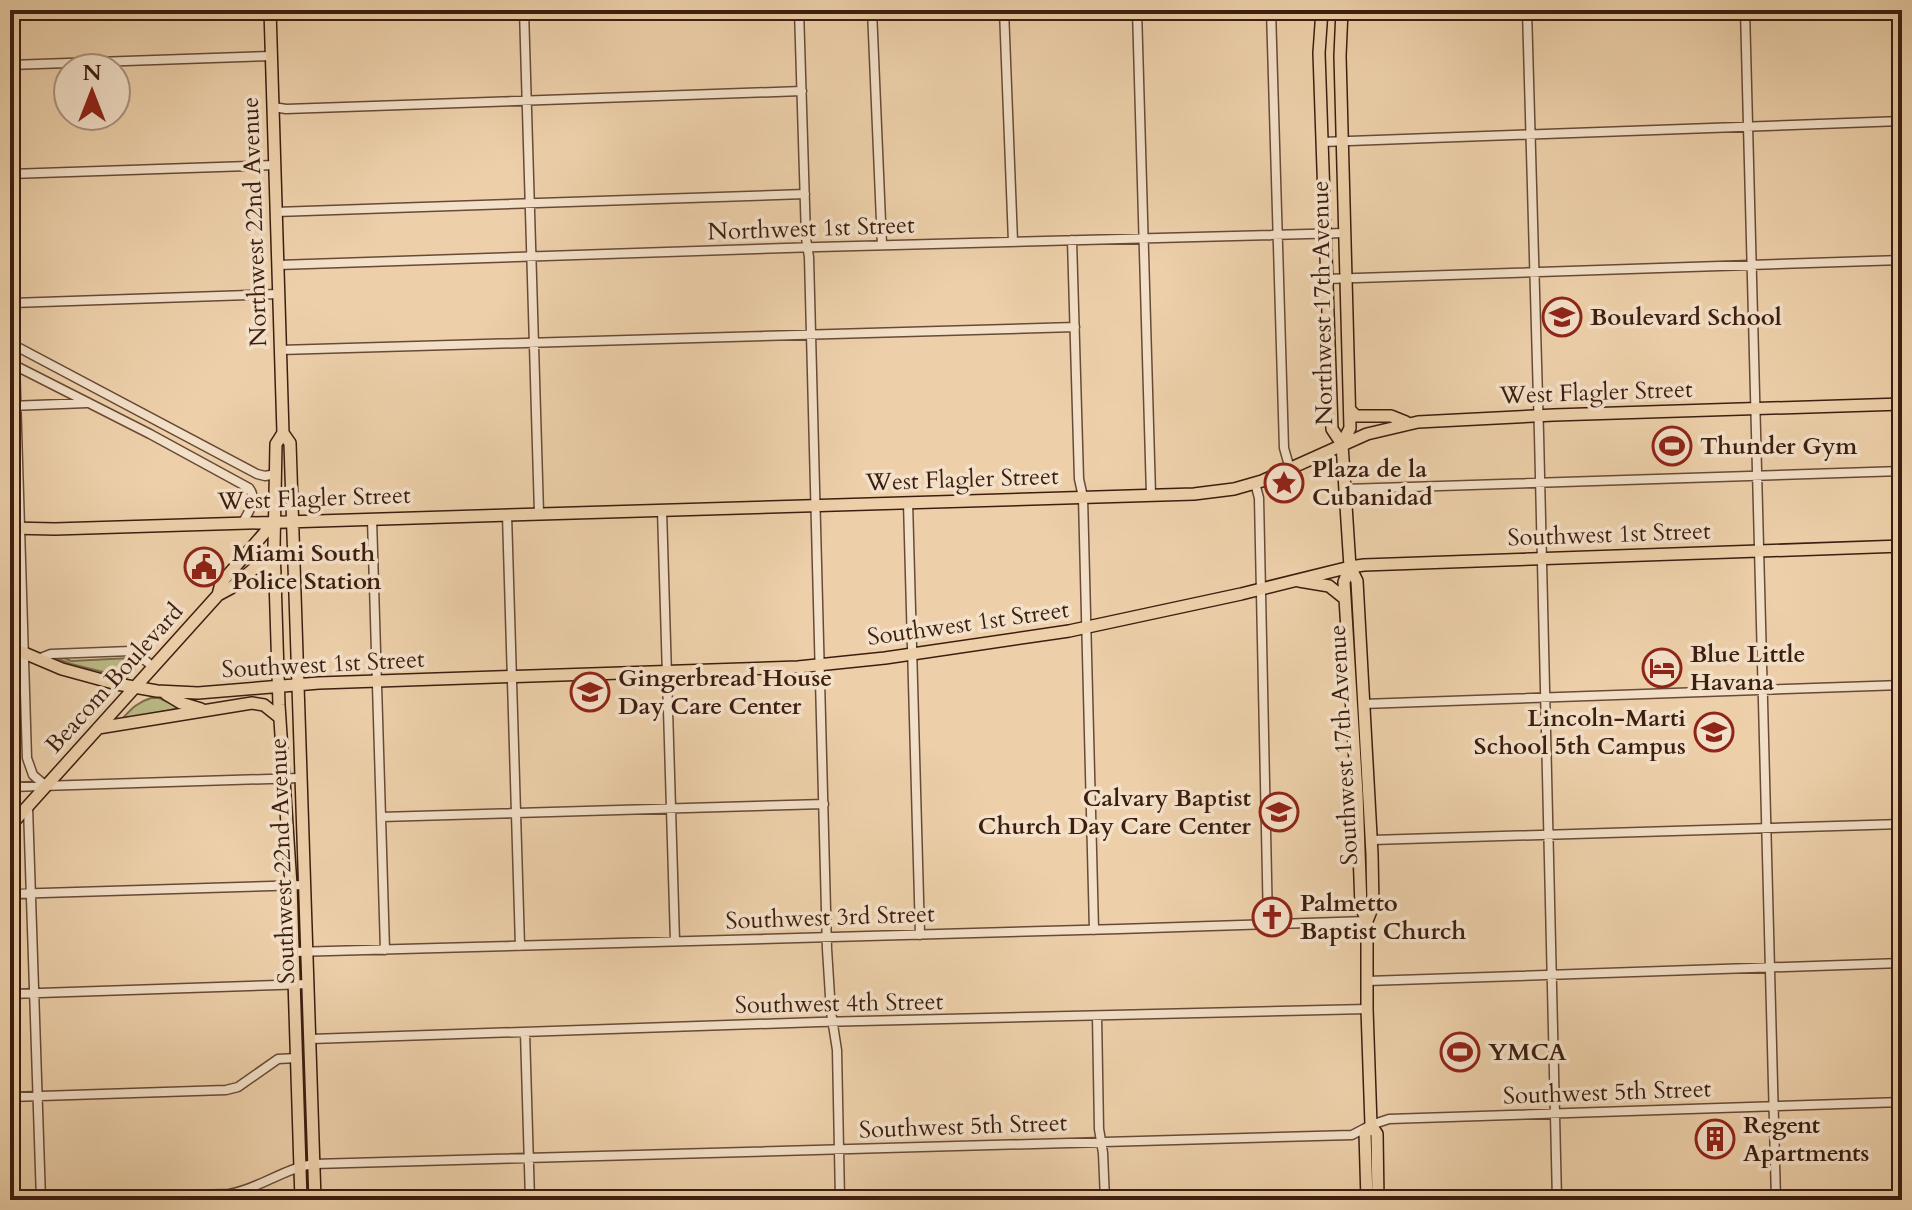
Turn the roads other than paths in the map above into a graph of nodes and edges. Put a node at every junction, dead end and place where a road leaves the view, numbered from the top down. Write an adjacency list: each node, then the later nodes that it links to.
1 (270, 10): 12 (main road, Northwest 22nd Avenue)
2 (524, 10): 15 (street)
3 (799, 10): 14 (street)
4 (872, 10): 34 (street)
5 (1004, 10): 33 (street)
6 (1137, 10): 31 (street)
7 (1271, 10): 30 (street)
8 (1322, 10): 21 (main road, Northwest 17th Avenue)
9 (1342, 10): 20 (main road, Northwest 17th Avenue)
10 (1527, 10): 19 (street)
11 (1745, 10): 18 (street)
12 (272, 56): 13 (street); 16 (main road, Northwest 22nd Avenue)
13 (10, 65)
14 (802, 91): 15 (street); 24 (street)
15 (527, 100): 16 (street); 26 (street)
16 (273, 107): 22 (main road, Northwest 22nd Avenue)
17 (1902, 121): 18 (street)
18 (1749, 127): 19 (street); 39 (street)
19 (1531, 134): 20 (street); 40 (street)
20 (1341, 141): 21 (street); 28 (main road, Northwest 17th Avenue)
21 (1322, 142): 29 (main road, Northwest 17th Avenue)
22 (275, 165): 23 (street); 27 (main road, Northwest 22nd Avenue)
23 (10, 174)
24 (805, 194): 26 (street); 35 (street)
25 (10, 199): 44 (street)
26 (530, 204): 27 (street); 36 (street)
27 (276, 212): 38 (main road, Northwest 22nd Avenue)
28 (1345, 233): 29 (street, Northwest 1st Street); 42 (main road, Northwest 17th Avenue)
29 (1324, 234): 30 (street, Northwest 1st Street); 41 (main road, Northwest 17th Avenue)
30 (1277, 235): 31 (street, Northwest 1st Street); 60 (street)
31 (1144, 239): 32 (street, Northwest 1st Street); 67 (street)
32 (1072, 240): 33 (street, Northwest 1st Street); 45 (street)
33 (1013, 242): 34 (street, Northwest 1st Street)
34 (882, 245): 35 (street, Northwest 1st Street)
35 (808, 248): 36 (street, Northwest 1st Street); 46 (street)
36 (531, 257): 38 (street, Northwest 1st Street); 47 (street)
37 (1902, 260): 39 (street)
38 (278, 265): 43 (main road, Northwest 22nd Avenue)
39 (1752, 266): 40 (street); 54 (street)
40 (1534, 273): 42 (street); 56 (street)
41 (1326, 279): 42 (street); 59 (main road, Northwest 17th Avenue)
42 (1346, 279): 55 (main road, Northwest 17th Avenue)
43 (279, 294): 44 (street); 49 (main road, Northwest 22nd Avenue)
44 (12, 303): 48 (street)
45 (1075, 327): 46 (street); 68 (street)
46 (812, 335): 47 (street); 70 (street)
47 (534, 343): 49 (street); 72 (street)
48 (12, 344): 50 (street); 62 (street)
49 (280, 350): 58 (main road, Northwest 22nd Avenue)
50 (13, 364): 51 (street); 53 (street)
51 (88, 403): 53 (street); 77 (street)
52 (1902, 404): 54 (main road, West Flagler Street)
53 (13, 405): 78 (street)
54 (1756, 409): 56 (main road, West Flagler Street); 63 (street)
55 (1350, 410): 57 (main road); 59 (main road, Northwest 17th Avenue)
56 (1538, 416): 57 (main road, West Flagler Street); 65 (street)
57 (1408, 423): 59 (main road, West Flagler Street)
58 (283, 433): 62 (main road, Northwest 22nd Avenue); 76 (main road, Northwest 22nd Avenue)
59 (1342, 444): 60 (main road, West Flagler Street); 66 (main road, Southwest 17th Avenue)
60 (1290, 469): 64 (main road, West Flagler Street)
61 (1902, 471): 63 (street)
62 (276, 474): 75 (main road, Northwest 22nd Avenue)
63 (1757, 475): 65 (street); 80 (street)
64 (1255, 483): 67 (main road, West Flagler Street); 85 (street)
65 (1539, 483): 66 (street); 81 (street)
66 (1346, 489): 82 (main road, Southwest 17th Avenue)
67 (1151, 495): 68 (main road, West Flagler Street)
68 (1083, 497): 69 (main road, West Flagler Street); 88 (street)
69 (908, 502): 70 (main road, West Flagler Street); 91 (street)
70 (816, 505): 71 (main road, West Flagler Street); 93 (street)
71 (662, 510): 72 (main road, West Flagler Street); 96 (street)
72 (539, 513): 73 (main road, West Flagler Street)
73 (507, 515): 74 (main road, West Flagler Street); 97 (street)
74 (372, 519): 76 (main road, West Flagler Street); 99 (street)
75 (275, 521): 76 (main road, West Flagler Street); 77 (main road, West Flagler Street); 83 (main road, Southwest 22nd Avenue); 86 (main road, Beacom Boulevard)
76 (292, 521): 100 (main road, Southwest 22nd Avenue)
77 (243, 522): 78 (main road, West Flagler Street)
78 (13, 529): 90 (street)
79 (1902, 546): 80 (main road, Southwest 1st Street)
80 (1759, 551): 81 (main road, Southwest 1st Street); 105 (street)
81 (1541, 558): 82 (main road, Southwest 1st Street); 106 (street)
82 (1350, 567): 84 (main road, Southwest 1st Street); 87 (main road, Southwest 17th Avenue); 107 (main road, Southwest 17th Avenue)
83 (275, 572): 86 (main road, Beacom Boulevard); 102 (main road, Southwest 22nd Avenue)
84 (1295, 580): 85 (main road, Southwest 1st Street); 87 (main road)
85 (1261, 589): 88 (main road, Southwest 1st Street); 132 (street)
86 (218, 595): 95 (main road, Beacom Boulevard)
87 (1344, 598): 109 (main road, Southwest 17th Avenue)
88 (1086, 628): 91 (main road, Southwest 1st Street); 133 (street)
89 (10, 647): 90 (main road, Southwest 1st Street)
90 (23, 654): 92 (main road, Southwest 1st Street); 98 (street)
91 (913, 654): 93 (main road, Southwest 1st Street); 134 (street)
92 (38, 660): 95 (street); 103 (main road, Southwest 1st Street)
93 (819, 665): 96 (main road, Southwest 1st Street); 116 (street)
94 (10, 666): 98 (street)
95 (153, 667): 103 (main road, Beacom Boulevard)
96 (666, 672): 97 (main road, Southwest 1st Street); 118 (street)
97 (512, 677): 99 (main road, Southwest 1st Street); 119 (street)
98 (25, 679): 114 (street)
99 (377, 681): 100 (main road, Southwest 1st Street); 120 (street)
100 (297, 684): 102 (main road, Southwest 1st Street); 113 (main road, Southwest 22nd Avenue)
101 (1902, 685): 105 (street)
102 (279, 686): 104 (main road, Southwest 1st Street); 110 (main road, Southwest 22nd Avenue)
103 (135, 687): 104 (main road, Southwest 1st Street); 111 (main road, Beacom Boulevard)
104 (162, 691): 108 (main road)
105 (1762, 691): 106 (street); 124 (street)
106 (1544, 697): 107 (street); 125 (street)
107 (1363, 704): 109 (main road); 126 (main road, Southwest 17th Avenue)
108 (203, 710): 110 (main road); 111 (main road)
109 (1352, 712): 123 (main road, Southwest 17th Avenue)
110 (279, 717): 112 (main road, Southwest 22nd Avenue)
111 (98, 728): 114 (main road, Beacom Boulevard)
112 (285, 778): 113 (street); 114 (street); 127 (main road, Southwest 22nd Avenue)
113 (300, 778): 128 (main road, Southwest 22nd Avenue)
114 (46, 786): 115 (street); 117 (main road, Beacom Boulevard)
115 (10, 787)
116 (824, 804): 118 (street); 135 (street)
117 (28, 807): 122 (main road, Beacom Boulevard); 129 (street)
118 (670, 809): 119 (street); 136 (street)
119 (516, 813): 120 (street); 137 (street)
120 (381, 817): 138 (street)
121 (1902, 824): 124 (street)
122 (10, 826)
123 (1359, 827): 126 (main road); 131 (main road, Southwest 17th Avenue)
124 (1767, 828): 125 (street); 142 (street)
125 (1548, 835): 126 (street); 143 (street)
126 (1372, 840): 131 (main road, Southwest 17th Avenue)
127 (291, 885): 128 (street); 129 (street); 139 (main road, Southwest 22nd Avenue)
128 (305, 885): 140 (main road, Southwest 22nd Avenue)
129 (31, 893): 130 (street); 147 (street)
130 (10, 894)
131 (1367, 921): 132 (street, Southwest 3rd Street); 144 (main road, Southwest 17th Avenue)
132 (1268, 925): 133 (street, Southwest 3rd Street)
133 (1094, 930): 134 (street, Southwest 3rd Street)
134 (920, 935): 135 (street, Southwest 3rd Street)
135 (827, 937): 136 (street, Southwest 3rd Street); 151 (street)
136 (675, 941): 137 (street, Southwest 3rd Street)
137 (520, 946): 138 (street, Southwest 3rd Street)
138 (385, 950): 140 (street, Southwest 3rd Street)
139 (293, 952): 140 (street, Southwest 3rd Street); 145 (main road, Southwest 22nd Avenue)
140 (308, 952): 146 (main road, Southwest 22nd Avenue)
141 (1902, 963): 142 (street)
142 (1769, 967): 143 (street); 158 (street)
143 (1552, 974): 144 (street); 159 (street)
144 (1367, 981): 149 (main road, Southwest 17th Avenue)
145 (294, 984): 146 (street); 147 (street); 154 (main road, Southwest 22nd Avenue)
146 (309, 984): 153 (main road, Southwest 22nd Avenue)
147 (35, 993): 148 (street); 155 (street)
148 (10, 994)
149 (1367, 1009): 150 (street, Southwest 4th Street); 160 (main road, Southwest 17th Avenue)
150 (1097, 1016): 151 (street, Southwest 4th Street); 161 (street)
151 (832, 1023): 152 (street, Southwest 4th Street); 162 (street)
152 (525, 1032): 153 (street, Southwest 4th Street); 163 (street)
153 (311, 1039): 164 (main road, Southwest 22nd Avenue)
154 (297, 1058): 155 (street); 165 (main road, Southwest 22nd Avenue)
155 (38, 1096): 156 (street); 167 (street)
156 (10, 1097)
157 (1902, 1102): 158 (street, Southwest 5th Street)
158 (1773, 1106): 159 (street, Southwest 5th Street); 176 (street)
159 (1555, 1114): 160 (street, Southwest 5th Street); 175 (street)
160 (1371, 1125): 161 (street, Southwest 5th Street); 173 (main road, Southwest 17th Avenue); 174 (main road, Southwest 17th Avenue)
161 (1101, 1142): 162 (street, Southwest 5th Street); 172 (street)
162 (838, 1150): 163 (street, Southwest 5th Street); 171 (street)
163 (528, 1158): 164 (street, Southwest 5th Street); 170 (street)
164 (314, 1164): 165 (street, Southwest 5th Street); 169 (main road, Southwest 22nd Avenue)
165 (300, 1166): 167 (street, Southwest 5th Street); 168 (main road, Southwest 22nd Avenue)
166 (27, 1200): 167 (street, Southwest 5th Street)
167 (41, 1200)
168 (301, 1200)
169 (315, 1200)
170 (530, 1200)
171 (840, 1200)
172 (1105, 1200)
173 (1367, 1200)
174 (1378, 1200)
175 (1557, 1200)
176 (1776, 1200)

